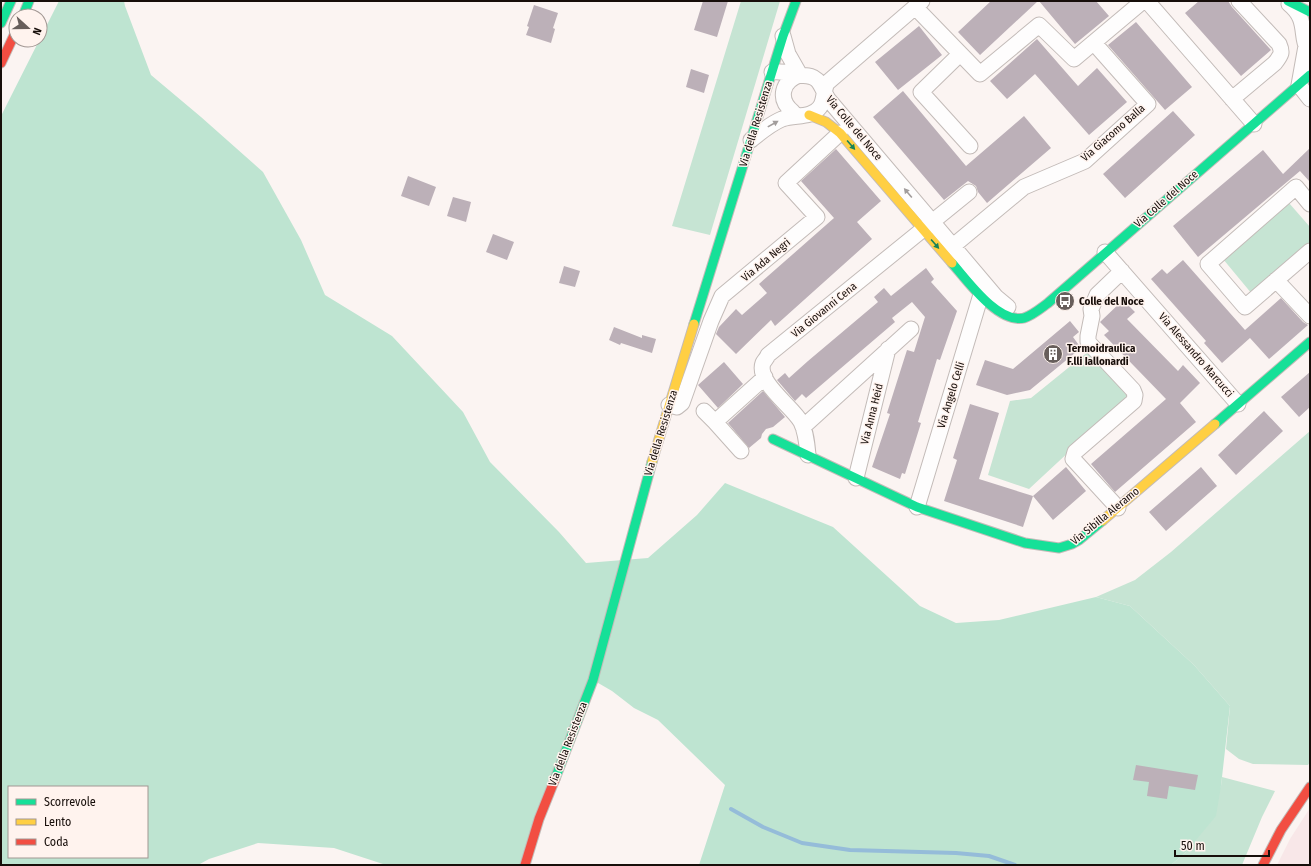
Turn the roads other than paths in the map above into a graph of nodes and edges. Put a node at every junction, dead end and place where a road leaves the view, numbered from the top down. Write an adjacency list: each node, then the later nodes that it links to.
1 (11, 1): 10 (main road)
2 (796, 1): 11 (main road, Via della Resistenza)
3 (1143, 1): 13 (street)
4 (1147, 1): 24 (street)
5 (1239, 1): 24 (street)
6 (1285, 1): 12 (street)
7 (1288, 1): 9 (main road)
8 (918, 4): 15 (street); 18 (street)
9 (1310, 12)
10 (1, 23)
11 (783, 36): 17 (main road, Via della Resistenza); 19 (street, Via Colle del Noce)
12 (1308, 42): 21 (street)
13 (1094, 43): 15 (street); 34 (street, Via Giacomo Balla)
14 (8, 48): 16 (main road)
15 (960, 54): 30 (street)
16 (1, 63)
17 (772, 72): 19 (street); 23 (main road, Via della Resistenza)
18 (840, 72): 19 (street); 22 (street)
19 (806, 76): 22 (street, Via Colle del Noce); 26 (street)
20 (1310, 76): 21 (main road, Via Colle del Noce)
21 (1298, 85): 25 (street); 27 (main road, Via Colle del Noce)
22 (824, 92): 26 (street, Via Colle del Noce); 33 (street, Via Colle del Noce, one-way to 22)
23 (765, 94): 26 (street, Via Colle del Noce); 29 (main road, Via della Resistenza)
24 (1232, 99): 27 (street)
25 (1310, 99)
26 (800, 114): 28 (main road, Via Colle del Noce); 29 (street, one-way to 26)
27 (1254, 124): 35 (main road, Via Colle del Noce)
28 (840, 133): 33 (main road, Via Colle del Noce, one-way to 33); 47 (street, Via Ada Negri)
29 (751, 140): 47 (main road, Via della Resistenza)
30 (970, 146)
31 (969, 192): 33 (street, Via Giovanni Cena)
32 (1310, 204): 38 (street)
33 (928, 226): 34 (street, Via Colle del Noce); 39 (main road, Via Colle del Noce, one-way to 39); 45 (street, Via Giovanni Cena)
34 (953, 246): 39 (street, Via Colle del Noce)
35 (1105, 252): 37 (street, Via Alessandro Marcucci); 40 (main road, Via Colle del Noce)
36 (1307, 259): 38 (street)
37 (1122, 271): 46 (street, Via Alessandro Marcucci); 56 (street)
38 (1276, 280): 41 (street)
39 (983, 289): 40 (street, Via Colle del Noce); 55 (street, Via Angelo Celli)
40 (1034, 312)
41 (1310, 316)
42 (911, 328): 44 (street, Via Anna Heid)
43 (1310, 342): 46 (main road, Via Sibilla Aleramo)
44 (888, 349): 50 (street, Via Anna Heid); 54 (street, Via Anna Heid)
45 (764, 378): 49 (street); 50 (street)
46 (1238, 404): 56 (main road, Via Sibilla Aleramo)
47 (669, 405): 58 (main road, Via della Resistenza)
48 (704, 411): 49 (street)
49 (715, 422): 52 (street)
50 (803, 427): 53 (street)
51 (773, 439): 53 (main road, Via Sibilla Aleramo)
52 (742, 451)
53 (808, 455): 54 (main road, Via Sibilla Aleramo)
54 (856, 478): 55 (main road, Via Sibilla Aleramo)
55 (917, 507): 56 (main road, Via Sibilla Aleramo)
56 (1118, 508)
57 (1310, 787): 59 (main road)
58 (525, 865)
59 (1263, 865)

